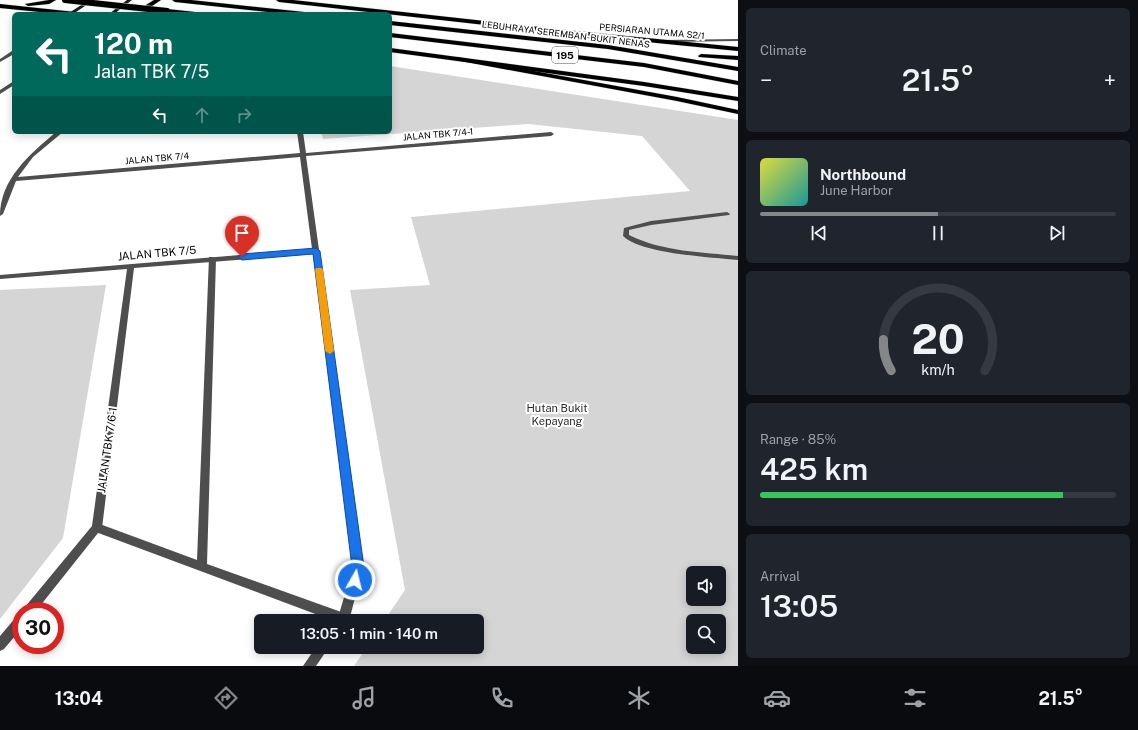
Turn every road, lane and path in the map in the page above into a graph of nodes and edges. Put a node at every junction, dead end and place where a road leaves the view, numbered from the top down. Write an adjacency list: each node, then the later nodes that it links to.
1 (53, 0): 9 (main road)
2 (65, 0): 15 (highway, bridge)
3 (92, 0): 12 (main road)
4 (130, 0): 13 (main road)
5 (158, 0): 14 (main road)
6 (177, 0): 16 (highway)
7 (279, 0): 17 (main road, PERSIARAN UTAMA S2/1)
8 (0, 6): 9 (main road)
9 (6, 6): 10 (main road); 11 (main road)
10 (26, 12)
11 (56, 12)
12 (75, 12)
13 (114, 12)
14 (149, 12)
15 (176, 12)
16 (286, 12)
17 (384, 12)
18 (392, 13): 22 (main road, PERSIARAN UTAMA S2/1)
19 (392, 23): 25 (highway, LEBUHRAYA SEREMBAN-BUKIT NENAS / 195)
20 (392, 35): 31 (highway, LEBUHRAYA SEREMBAN-BUKIT NENAS / 195)
21 (738, 40): 22 (street)
22 (659, 41): 23 (main road, PERSIARAN UTAMA S2/1)
23 (738, 49)
24 (392, 50): 27 (main road)
25 (644, 52): 28 (highway); 30 (highway, LEBUHRAYA SEREMBAN-BUKIT NENAS / 195)
26 (12, 53): 29 (street)
27 (457, 58): 34 (main road); 35 (highway)
28 (738, 58)
29 (0, 61)
30 (738, 69)
31 (738, 83)
32 (12, 84): 33 (street)
33 (0, 92)
34 (738, 99)
35 (738, 112)
36 (58, 134): 40 (street)
37 (300, 134): 39 (street)
38 (551, 134): 39 (street, JALAN TBK 7/4-1)
39 (303, 154): 40 (street, JALAN TBK 7/4); 43 (street)
40 (13, 179): 41 (street)
41 (0, 214)
42 (727, 214): 44 (street)
43 (316, 251): 45 (street, JALAN TBK 7/5); 52 (street)
44 (738, 258)
45 (212, 260): 46 (street, JALAN TBK 7/5); 49 (street)
46 (131, 266): 47 (street, JALAN TBK 7/5); 48 (street, JALAN TBK 7/6-1)
47 (0, 277)
48 (97, 528): 49 (street); 50 (street)
49 (202, 567): 51 (street)
50 (35, 602)
51 (328, 614)
52 (346, 614)
53 (12, 631): 54 (street)
54 (0, 646)
55 (318, 654): 56 (street)
56 (309, 666)

